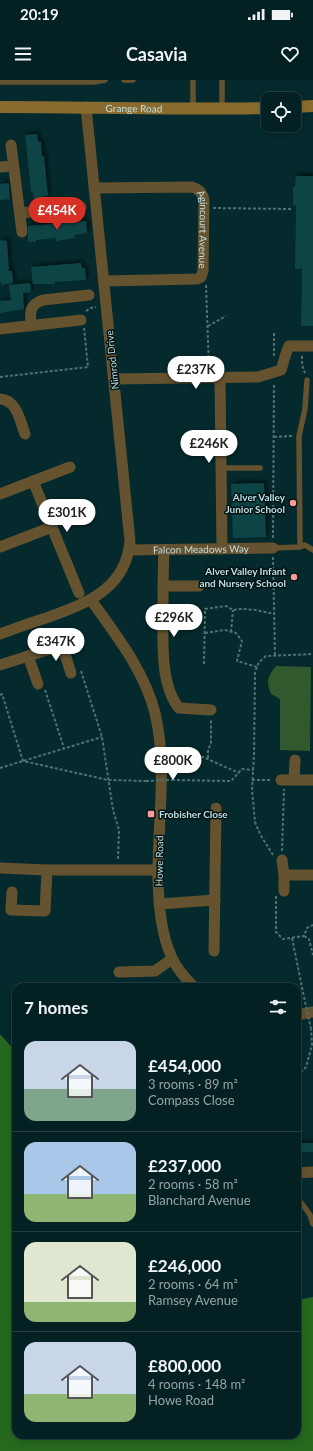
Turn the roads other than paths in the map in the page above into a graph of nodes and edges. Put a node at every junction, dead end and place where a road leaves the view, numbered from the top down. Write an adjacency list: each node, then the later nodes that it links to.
1 (105, 80): 6 (lane)
2 (124, 80): 3 (lane)
3 (134, 80)
4 (193, 80): 11 (lane)
5 (222, 81): 13 (lane)
6 (0, 82)
7 (313, 106): 10 (street)
8 (0, 107): 9 (street, Grange Road)
9 (86, 107): 11 (street, Grange Road); 17 (street, Nimrod Drive)
10 (301, 107)
11 (193, 108): 13 (street, Grange Road)
12 (261, 108): 13 (street, Grange Road)
13 (222, 109)
14 (11, 145): 15 (street)
15 (13, 166): 16 (street); 19 (street)
16 (0, 167)
17 (94, 188): 21 (street, Nimrod Drive); 21 (street, Agincourt Avenue)
18 (81, 207): 19 (street)
19 (20, 213): 20 (street)
20 (22, 232)
21 (104, 281): 28 (street, Nimrod Drive)
22 (89, 295): 24 (street)
23 (83, 320): 24 (street)
24 (31, 326): 25 (street)
25 (0, 329)
26 (313, 346): 27 (street)
27 (215, 378): 28 (street); 33 (street)
28 (114, 379): 42 (street, Nimrod Drive)
29 (307, 380): 39 (lane)
30 (0, 399): 31 (street)
31 (25, 434)
32 (70, 467): 35 (street)
33 (221, 468): 34 (lane); 41 (street)
34 (260, 468)
35 (33, 481): 36 (street); 37 (street)
36 (0, 494)
37 (52, 527): 38 (street); 47 (street)
38 (0, 547)
39 (300, 547): 40 (lane); 44 (lane)
40 (273, 548): 41 (street, Falcon Meadows Way)
41 (222, 549): 43 (street, Falcon Meadows Way)
42 (129, 550): 43 (street, Falcon Meadows Way); 48 (street, Nimrod Drive)
43 (164, 550): 45 (street)
44 (313, 550)
45 (163, 586): 46 (street); 56 (street)
46 (199, 586)
47 (79, 593)
48 (92, 600): 49 (street, Nimrod Drive); 65 (street, Howe Road)
49 (0, 634)
50 (75, 640): 51 (street)
51 (62, 645): 52 (street); 54 (street)
52 (28, 656): 53 (street); 55 (street)
53 (0, 665)
54 (71, 673)
55 (38, 684)
56 (211, 710)
57 (295, 760): 59 (street)
58 (281, 780): 59 (street)
59 (294, 780): 60 (street)
60 (313, 780)
61 (216, 808): 70 (street)
62 (282, 857): 66 (street)
63 (0, 868): 64 (street)
64 (48, 870): 65 (street); 69 (street)
65 (158, 870): 71 (street, Howe Road)
66 (284, 875): 67 (street); 68 (street)
67 (313, 876)
68 (284, 891)
69 (12, 892)
70 (215, 900): 71 (street); 72 (street)
71 (159, 904): 73 (street, Howe Road)
72 (214, 952)
73 (172, 959): 74 (street); 75 (street, Howe Road)
74 (119, 972)
75 (190, 983)
76 (313, 1012): 77 (street)
77 (301, 1014)
78 (313, 1172): 79 (street)
79 (301, 1173)
80 (301, 1203): 81 (lane)
81 (313, 1224)

